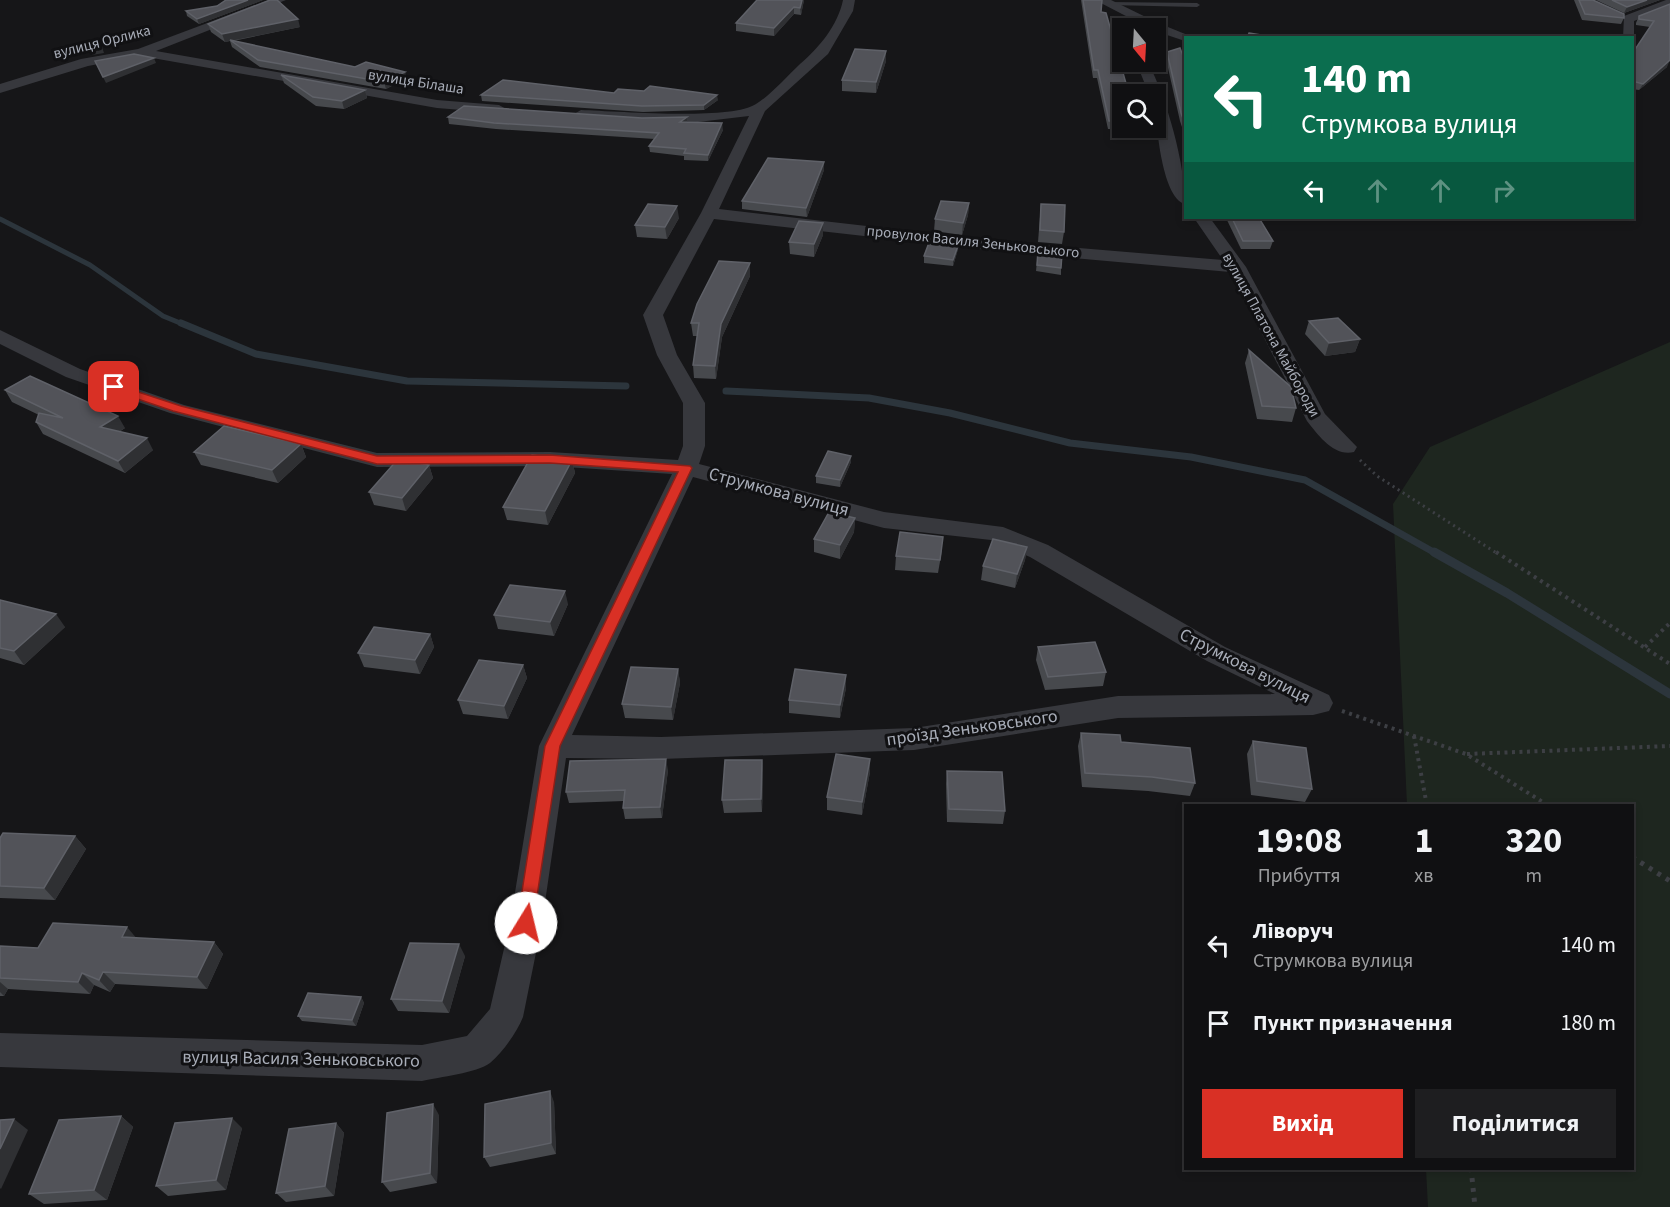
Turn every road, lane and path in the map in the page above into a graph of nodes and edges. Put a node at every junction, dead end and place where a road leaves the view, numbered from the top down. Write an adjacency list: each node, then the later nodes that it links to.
1 (279, 0): 10 (street, вулиця Орлика)
2 (849, 0): 13 (street, вулиця Василя Зеньковського)
3 (1105, 2): 5 (lane); 6 (street)
4 (1670, 3): 9 (street)
5 (1197, 5)
6 (1123, 10): 7 (street); 8 (street)
7 (1125, 18)
8 (1184, 36)
9 (1628, 36)
10 (141, 52): 12 (street, вулиця Орлика); 14 (street, вулиця Білаша)
11 (1146, 72): 16 (street)
12 (0, 89)
13 (759, 109): 15 (street); 17 (street, вулиця Василя Зеньковського)
14 (515, 110)
15 (570, 113)
16 (1184, 198)
17 (709, 213): 19 (street, провулок Василя Зеньковського); 22 (street, вулиця Василя Зеньковського)
18 (1203, 219): 19 (street, вулиця Платона Майбороди)
19 (1237, 267): 21 (street, вулиця Платона Майбороди)
20 (0, 336): 22 (street, Струмкова вулиця)
21 (1346, 447): 24 (path)
22 (686, 468): 26 (street, Струмкова вулиця); 28 (street, вулиця Василя Зеньковського)
23 (1670, 623): 24 (path)
24 (1645, 647): 25 (path)
25 (1670, 664)
26 (1319, 704): 27 (path); 28 (street, проїзд Зеньковського)
27 (1414, 736): 30 (path); 31 (path)
28 (553, 746): 35 (street, вулиця Василя Зеньковського)
29 (1670, 746): 30 (path)
30 (1466, 754): 32 (path)
31 (1428, 804)
32 (1546, 804)
33 (1634, 858): 34 (path)
34 (1670, 881)
35 (0, 1050)
36 (1472, 1170): 37 (path)
37 (1475, 1207)

